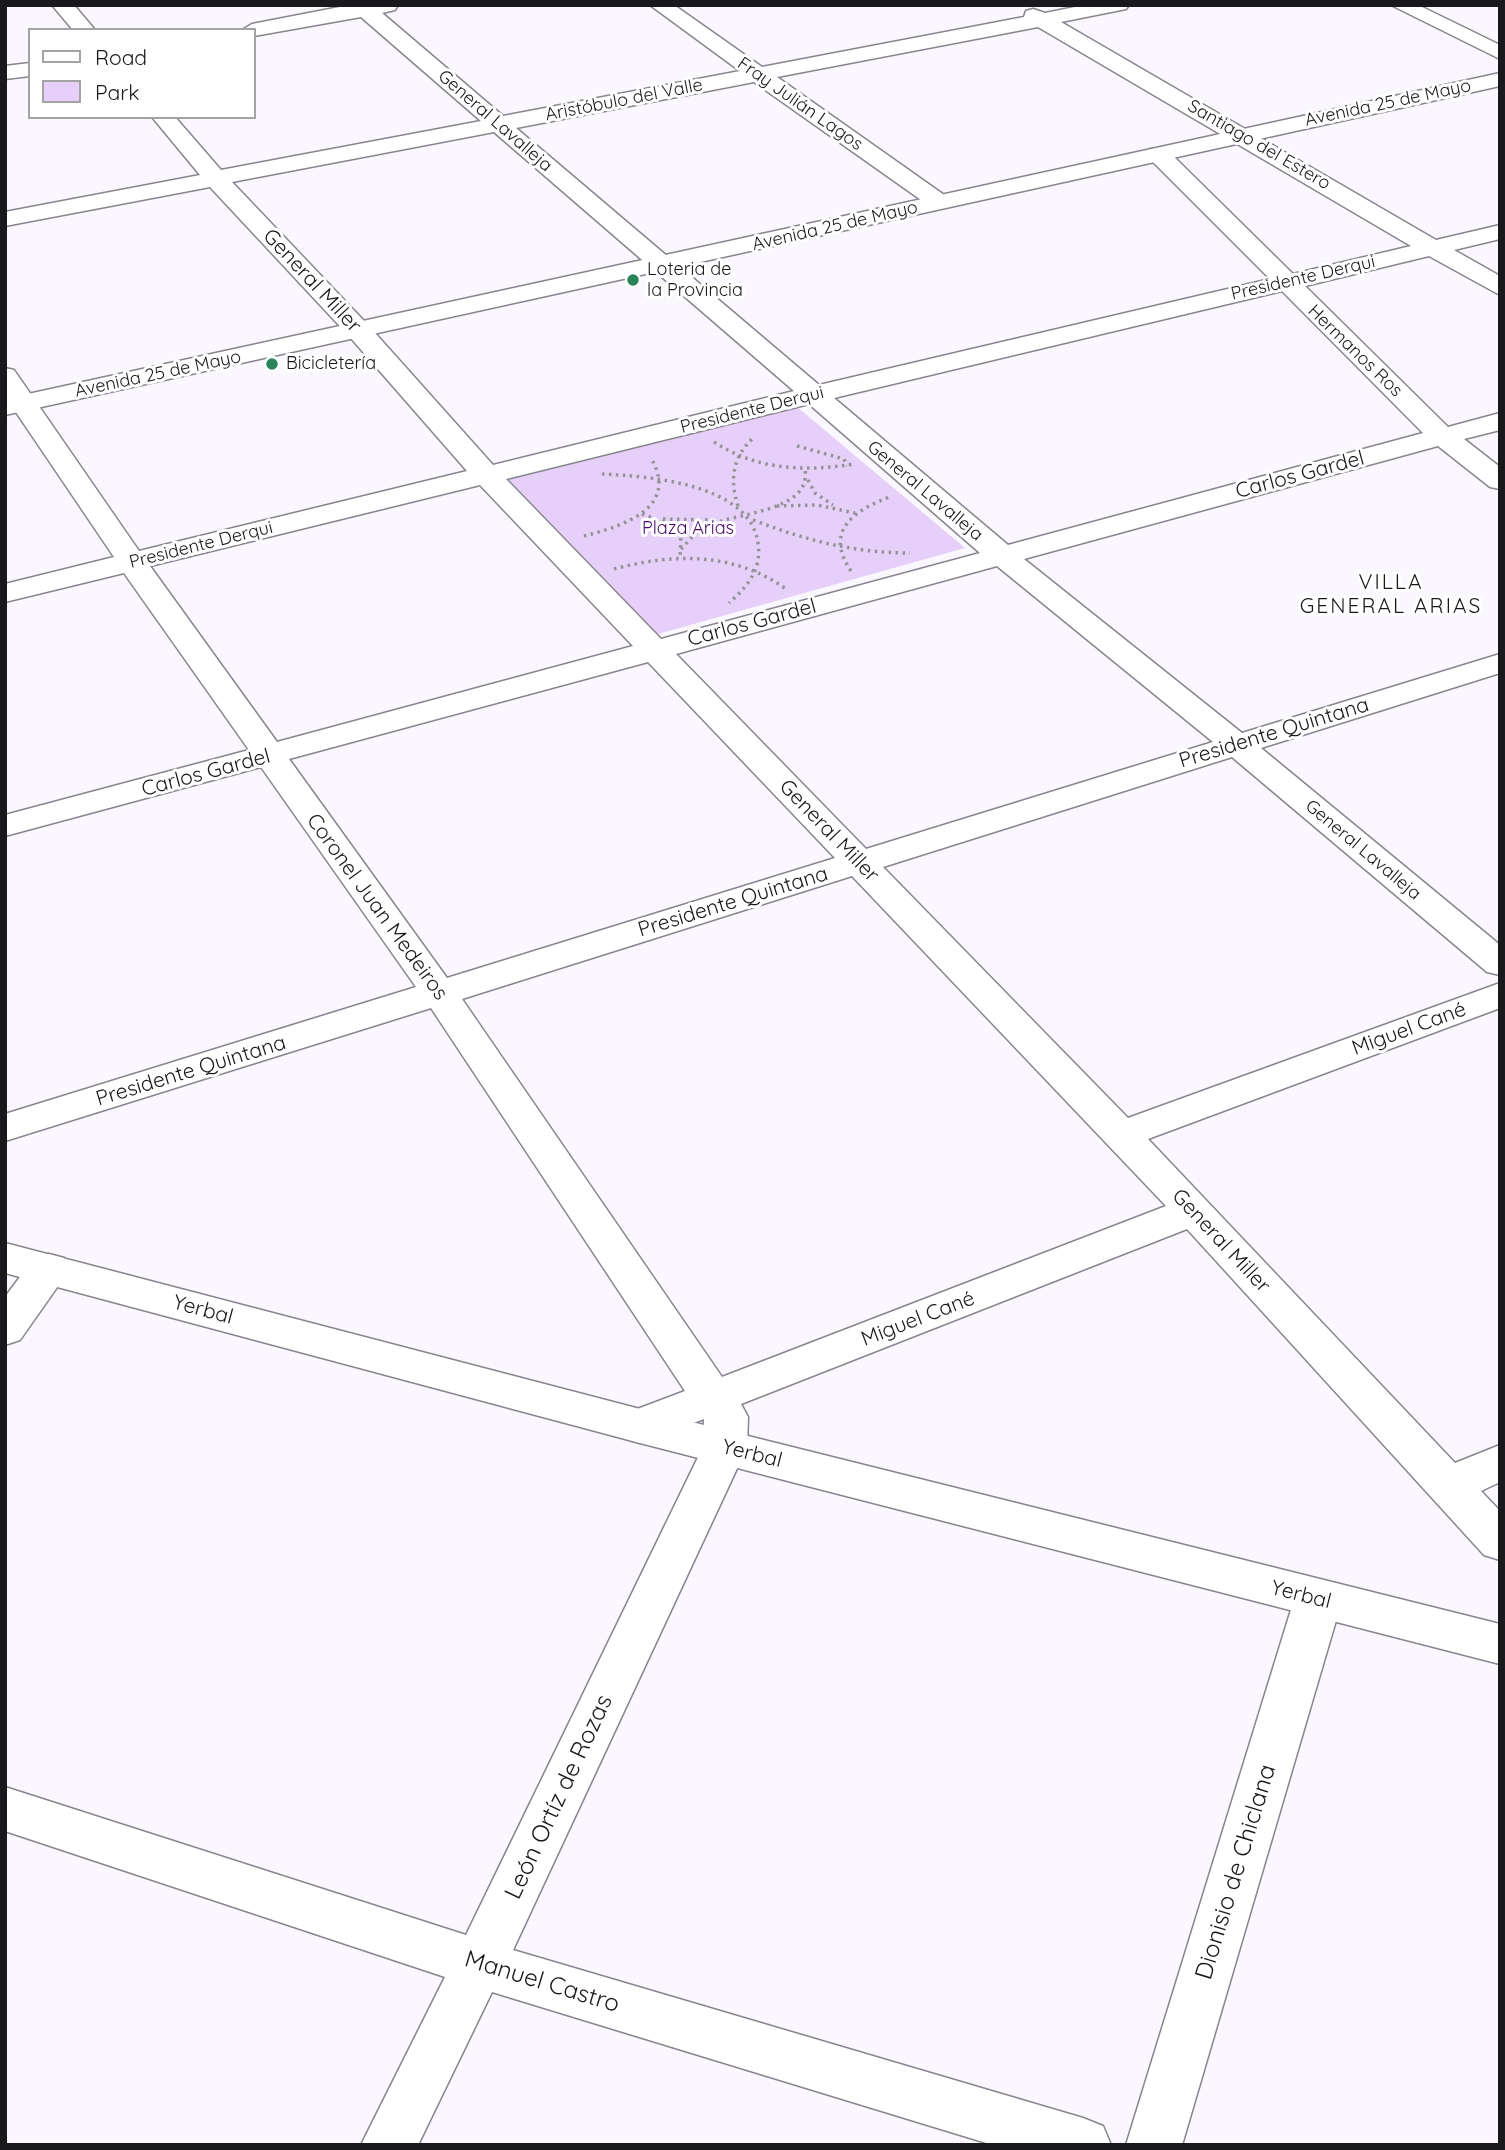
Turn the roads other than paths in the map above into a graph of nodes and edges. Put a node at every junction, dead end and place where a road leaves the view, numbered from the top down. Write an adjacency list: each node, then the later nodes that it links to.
1 (62, 5): 9 (street)
2 (394, 5): 7 (street)
3 (660, 5): 14 (street, Fray Julián Lagos)
4 (1017, 5): 8 (street, Santiago del Estero)
5 (1119, 5): 8 (street, Aristóbulo del Valle)
6 (1401, 5): 11 (street)
7 (363, 8): 10 (street); 17 (street, General Lavalleja)
8 (1042, 20): 14 (street, Aristóbulo del Valle); 18 (street, Santiago del Estero)
9 (83, 28)
10 (256, 29)
11 (1500, 54)
12 (28, 69): 13 (street)
13 (5, 73)
14 (758, 74): 17 (street, Aristóbulo del Valle); 21 (street, Fray Julián Lagos)
15 (1500, 79): 18 (street, Avenida 25 de Mayo)
16 (165, 119): 20 (street, General Miller)
17 (500, 124): 20 (street, Aristóbulo del Valle); 25 (street, General Lavalleja)
18 (1243, 135): 19 (street, Avenida 25 de Mayo); 24 (street, Santiago del Estero)
19 (1158, 154): 21 (street, Avenida 25 de Mayo); 26 (street, Hermanos Ros)
20 (215, 178): 22 (street, Aristóbulo del Valle); 28 (street, General Miller)
21 (939, 202): 25 (street, Avenida 25 de Mayo)
22 (5, 219)
23 (1500, 232): 24 (street, Presidente Derqui)
24 (1433, 248): 26 (street, Presidente Derqui); 27 (street, Santiago del Estero)
25 (661, 264): 28 (street, Avenida 25 de Mayo); 29 (street, General Lavalleja)
26 (1286, 282): 29 (street, Presidente Derqui); 32 (street, Hermanos Ros)
27 (1500, 287)
28 (358, 330): 30 (street, Avenida 25 de Mayo); 33 (street, General Miller)
29 (813, 395): 33 (street, Presidente Derqui); 35 (street, General Lavalleja)
30 (11, 396): 36 (street, Coronel Juan Medeiros)
31 (1500, 421): 32 (street, Carlos Gardel)
32 (1443, 437): 34 (street, Hermanos Ros); 35 (street, Carlos Gardel)
33 (486, 475): 36 (street, Presidente Derqui); 38 (street, General Miller)
34 (1500, 481)
35 (1001, 555): 38 (street, Carlos Gardel); 40 (street, General Lavalleja)
36 (131, 562): 37 (street, Presidente Derqui); 41 (street, Coronel Juan Medeiros)
37 (5, 593)
38 (654, 650): 41 (street, Carlos Gardel); 43 (street, General Miller)
39 (1500, 663): 40 (street, Presidente Quintana)
40 (1237, 745): 43 (street, Presidente Quintana); 44 (street, General Lavalleja)
41 (269, 756): 42 (street, Carlos Gardel); 45 (street, Coronel Juan Medeiros)
42 (5, 826)
43 (859, 863): 45 (street, Presidente Quintana); 48 (street, General Miller)
44 (1500, 964)
45 (440, 994): 47 (street, Presidente Quintana); 53 (street, Coronel Juan Medeiros)
46 (1500, 995): 48 (street, Miguel Cané)
47 (5, 1128)
48 (1121, 1135): 49 (street, General Miller)
49 (1194, 1211): 53 (street, Miguel Cané); 57 (street, General Miller)
50 (5, 1258): 51 (street, Yerbal)
51 (48, 1269): 52 (street); 54 (street, Yerbal)
52 (5, 1329)
53 (715, 1398): 54 (street, Miguel Cané); 55 (street, Coronel Juan Medeiros)
54 (640, 1426): 55 (street, Yerbal)
55 (725, 1447): 59 (street, Yerbal); 62 (street, León Ortíz de Rozas)
56 (1500, 1462): 57 (street)
57 (1449, 1486): 58 (street, General Miller)
58 (1500, 1542)
59 (1318, 1600): 60 (street, Yerbal); 65 (street, Dionisio de Chiclana)
60 (1500, 1644)
61 (5, 1809): 62 (street, Manuel Castro)
62 (480, 1964): 63 (street, León Ortíz de Rozas); 64 (street, Manuel Castro)
63 (389, 2145)
64 (1083, 2145)
65 (1154, 2145)

